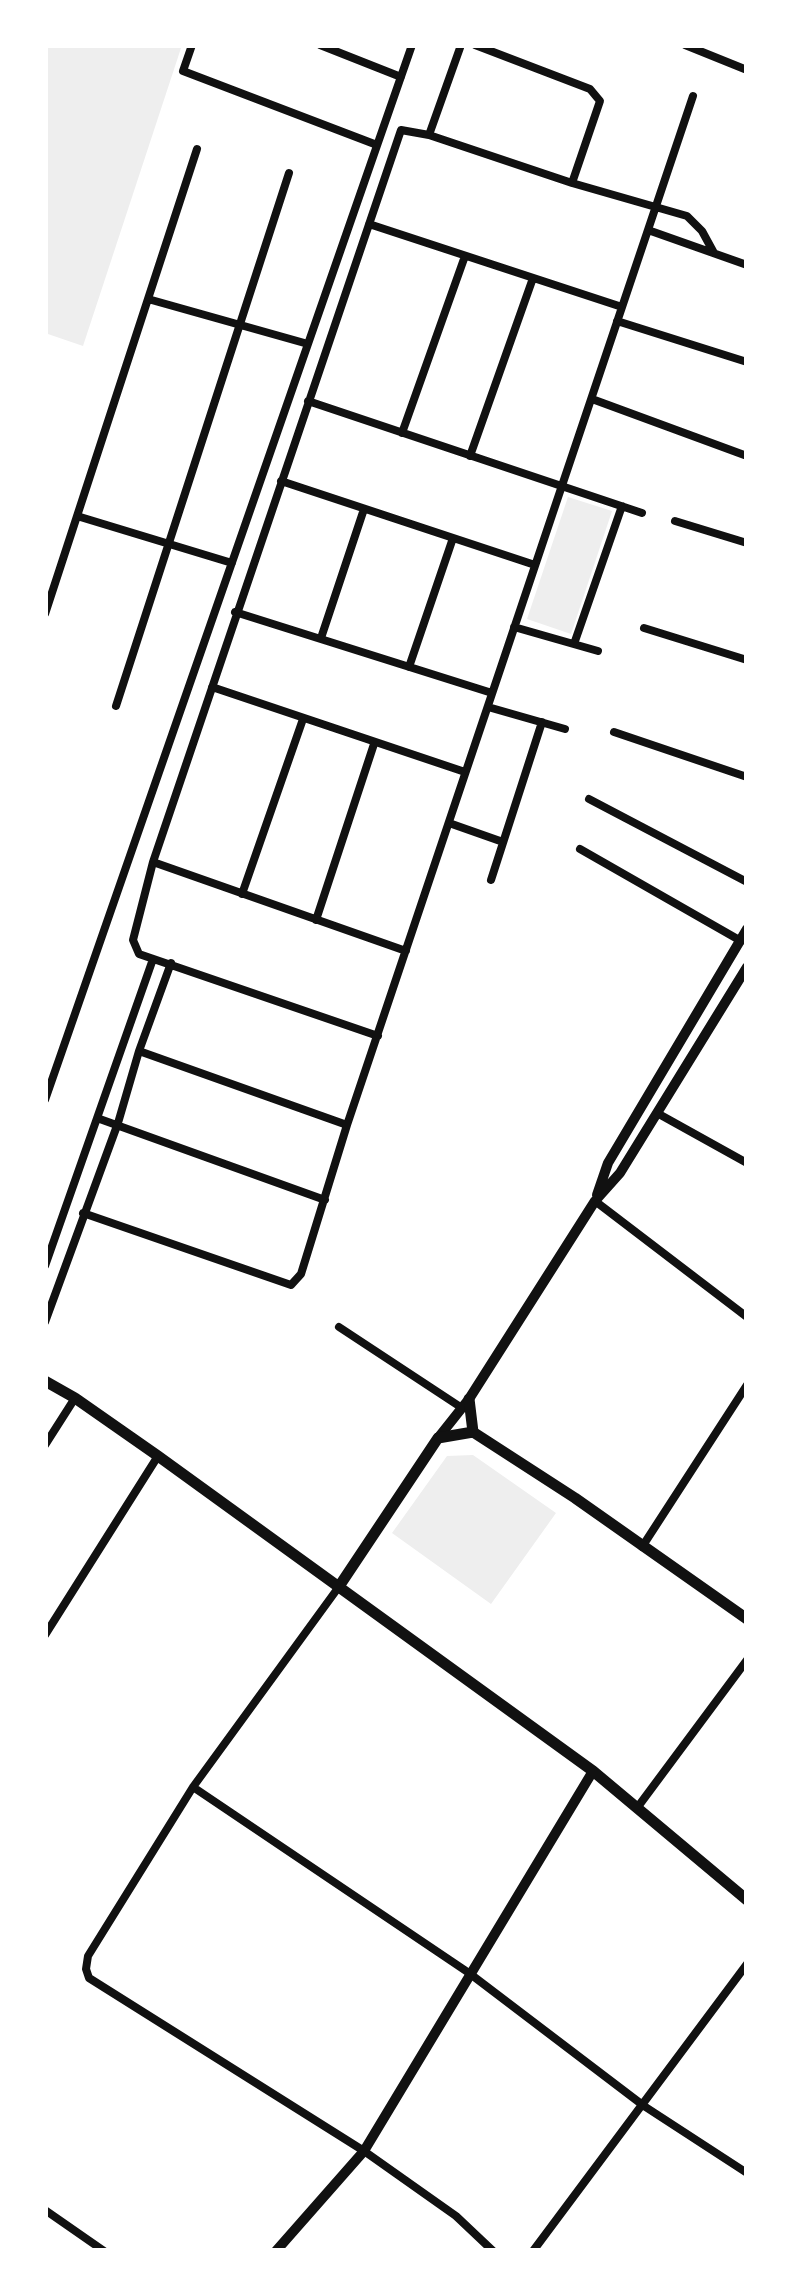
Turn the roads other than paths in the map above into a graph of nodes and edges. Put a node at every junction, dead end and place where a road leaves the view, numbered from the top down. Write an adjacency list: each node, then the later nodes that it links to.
1 (192, 45): 13 (street)
2 (320, 45): 10 (street)
3 (412, 45): 10 (street)
4 (461, 45): 12 (street)
5 (475, 45): 16 (street)
6 (685, 45): 8 (street)
7 (720, 45): 8 (street)
8 (715, 57): 9 (street)
9 (747, 70)
10 (401, 77): 13 (street)
11 (693, 96): 17 (street)
12 (429, 135): 16 (street); 18 (street)
13 (377, 145): 28 (street)
14 (197, 149): 24 (street)
15 (289, 173): 27 (street)
16 (572, 183): 17 (street)
17 (654, 209): 19 (street); 20 (street)
18 (368, 224): 21 (street); 31 (street)
19 (648, 230): 20 (street); 25 (street)
20 (714, 253): 22 (street)
21 (465, 256): 23 (street); 32 (street)
22 (747, 265)
23 (533, 278): 25 (street); 33 (street)
24 (148, 298): 27 (street); 40 (street)
25 (622, 307): 26 (street)
26 (617, 321): 29 (street); 30 (street)
27 (240, 324): 28 (street); 44 (street)
28 (308, 344): 45 (street)
29 (747, 362)
30 (592, 399): 34 (street); 36 (street)
31 (308, 402): 32 (street); 35 (street)
32 (402, 432): 33 (street)
33 (470, 456): 36 (street)
34 (747, 456)
35 (281, 481): 38 (street); 47 (street)
36 (562, 486): 37 (street); 46 (street)
37 (622, 506): 39 (street); 52 (street)
38 (364, 508): 42 (street); 51 (street)
39 (642, 513)
40 (77, 516): 44 (street); 48 (street)
41 (675, 521): 43 (street)
42 (453, 538): 46 (street); 55 (street)
43 (747, 543)
44 (169, 544): 45 (street); 58 (street)
45 (232, 563): 84 (street)
46 (535, 565): 49 (street)
47 (235, 612): 51 (street); 56 (street)
48 (45, 614)
49 (514, 628): 52 (street); 57 (street)
50 (644, 628): 54 (street)
51 (320, 638): 55 (street)
52 (574, 644): 53 (street)
53 (598, 652)
54 (747, 660)
55 (410, 667): 57 (street)
56 (212, 688): 60 (street); 71 (street)
57 (492, 693): 59 (street)
58 (116, 706)
59 (488, 707): 61 (street); 65 (street)
60 (303, 719): 64 (street); 74 (street)
61 (542, 722): 62 (street); 69 (street)
62 (565, 730)
63 (614, 732): 66 (street)
64 (374, 744): 65 (street); 75 (street)
65 (465, 772): 68 (street)
66 (747, 777)
67 (589, 799): 73 (street)
68 (449, 823): 69 (street); 78 (street)
69 (503, 842): 72 (street)
70 (580, 848): 77 (street)
71 (153, 862): 74 (street); 79 (street)
72 (491, 880)
73 (747, 882)
74 (242, 894): 75 (street)
75 (316, 920): 78 (street)
76 (747, 929): 77 (main road)
77 (741, 941): 91 (main road)
78 (406, 950): 82 (street)
79 (153, 959): 80 (street); 86 (street)
80 (171, 964): 82 (street); 83 (street)
81 (747, 967): 85 (main road)
82 (378, 1036): 88 (street)
83 (139, 1051): 87 (street); 88 (street)
84 (45, 1100)
85 (657, 1113): 89 (street); 91 (main road)
86 (97, 1118): 87 (street); 93 (street)
87 (118, 1123): 90 (street); 92 (street)
88 (348, 1125): 90 (street)
89 (747, 1163)
90 (325, 1200): 92 (street)
91 (595, 1201): 94 (street); 100 (main road)
92 (82, 1214): 95 (street)
93 (45, 1266)
94 (747, 1316)
95 (45, 1322)
96 (339, 1326): 100 (street)
97 (45, 1381): 99 (main road)
98 (747, 1385): 105 (street)
99 (75, 1398): 103 (street); 104 (main road)
100 (466, 1404): 101 (main road); 102 (main road)
101 (473, 1432): 102 (main road); 105 (main road)
102 (438, 1438): 106 (main road)
103 (45, 1445)
104 (158, 1456): 106 (main road); 108 (street)
105 (642, 1546): 107 (main road)
106 (338, 1588): 110 (main road); 111 (street)
107 (747, 1619)
108 (45, 1635)
109 (747, 1660): 112 (street)
110 (593, 1771): 112 (main road); 115 (main road)
111 (193, 1786): 115 (street); 117 (street)
112 (637, 1808): 113 (main road)
113 (747, 1900)
114 (747, 1964): 116 (street)
115 (469, 1973): 116 (street); 117 (main road)
116 (644, 2106): 118 (street); 123 (street)
117 (364, 2151): 121 (main road); 122 (street)
118 (747, 2174)
119 (45, 2210): 120 (street)
120 (104, 2251)
121 (276, 2251)
122 (493, 2251)
123 (533, 2251)

